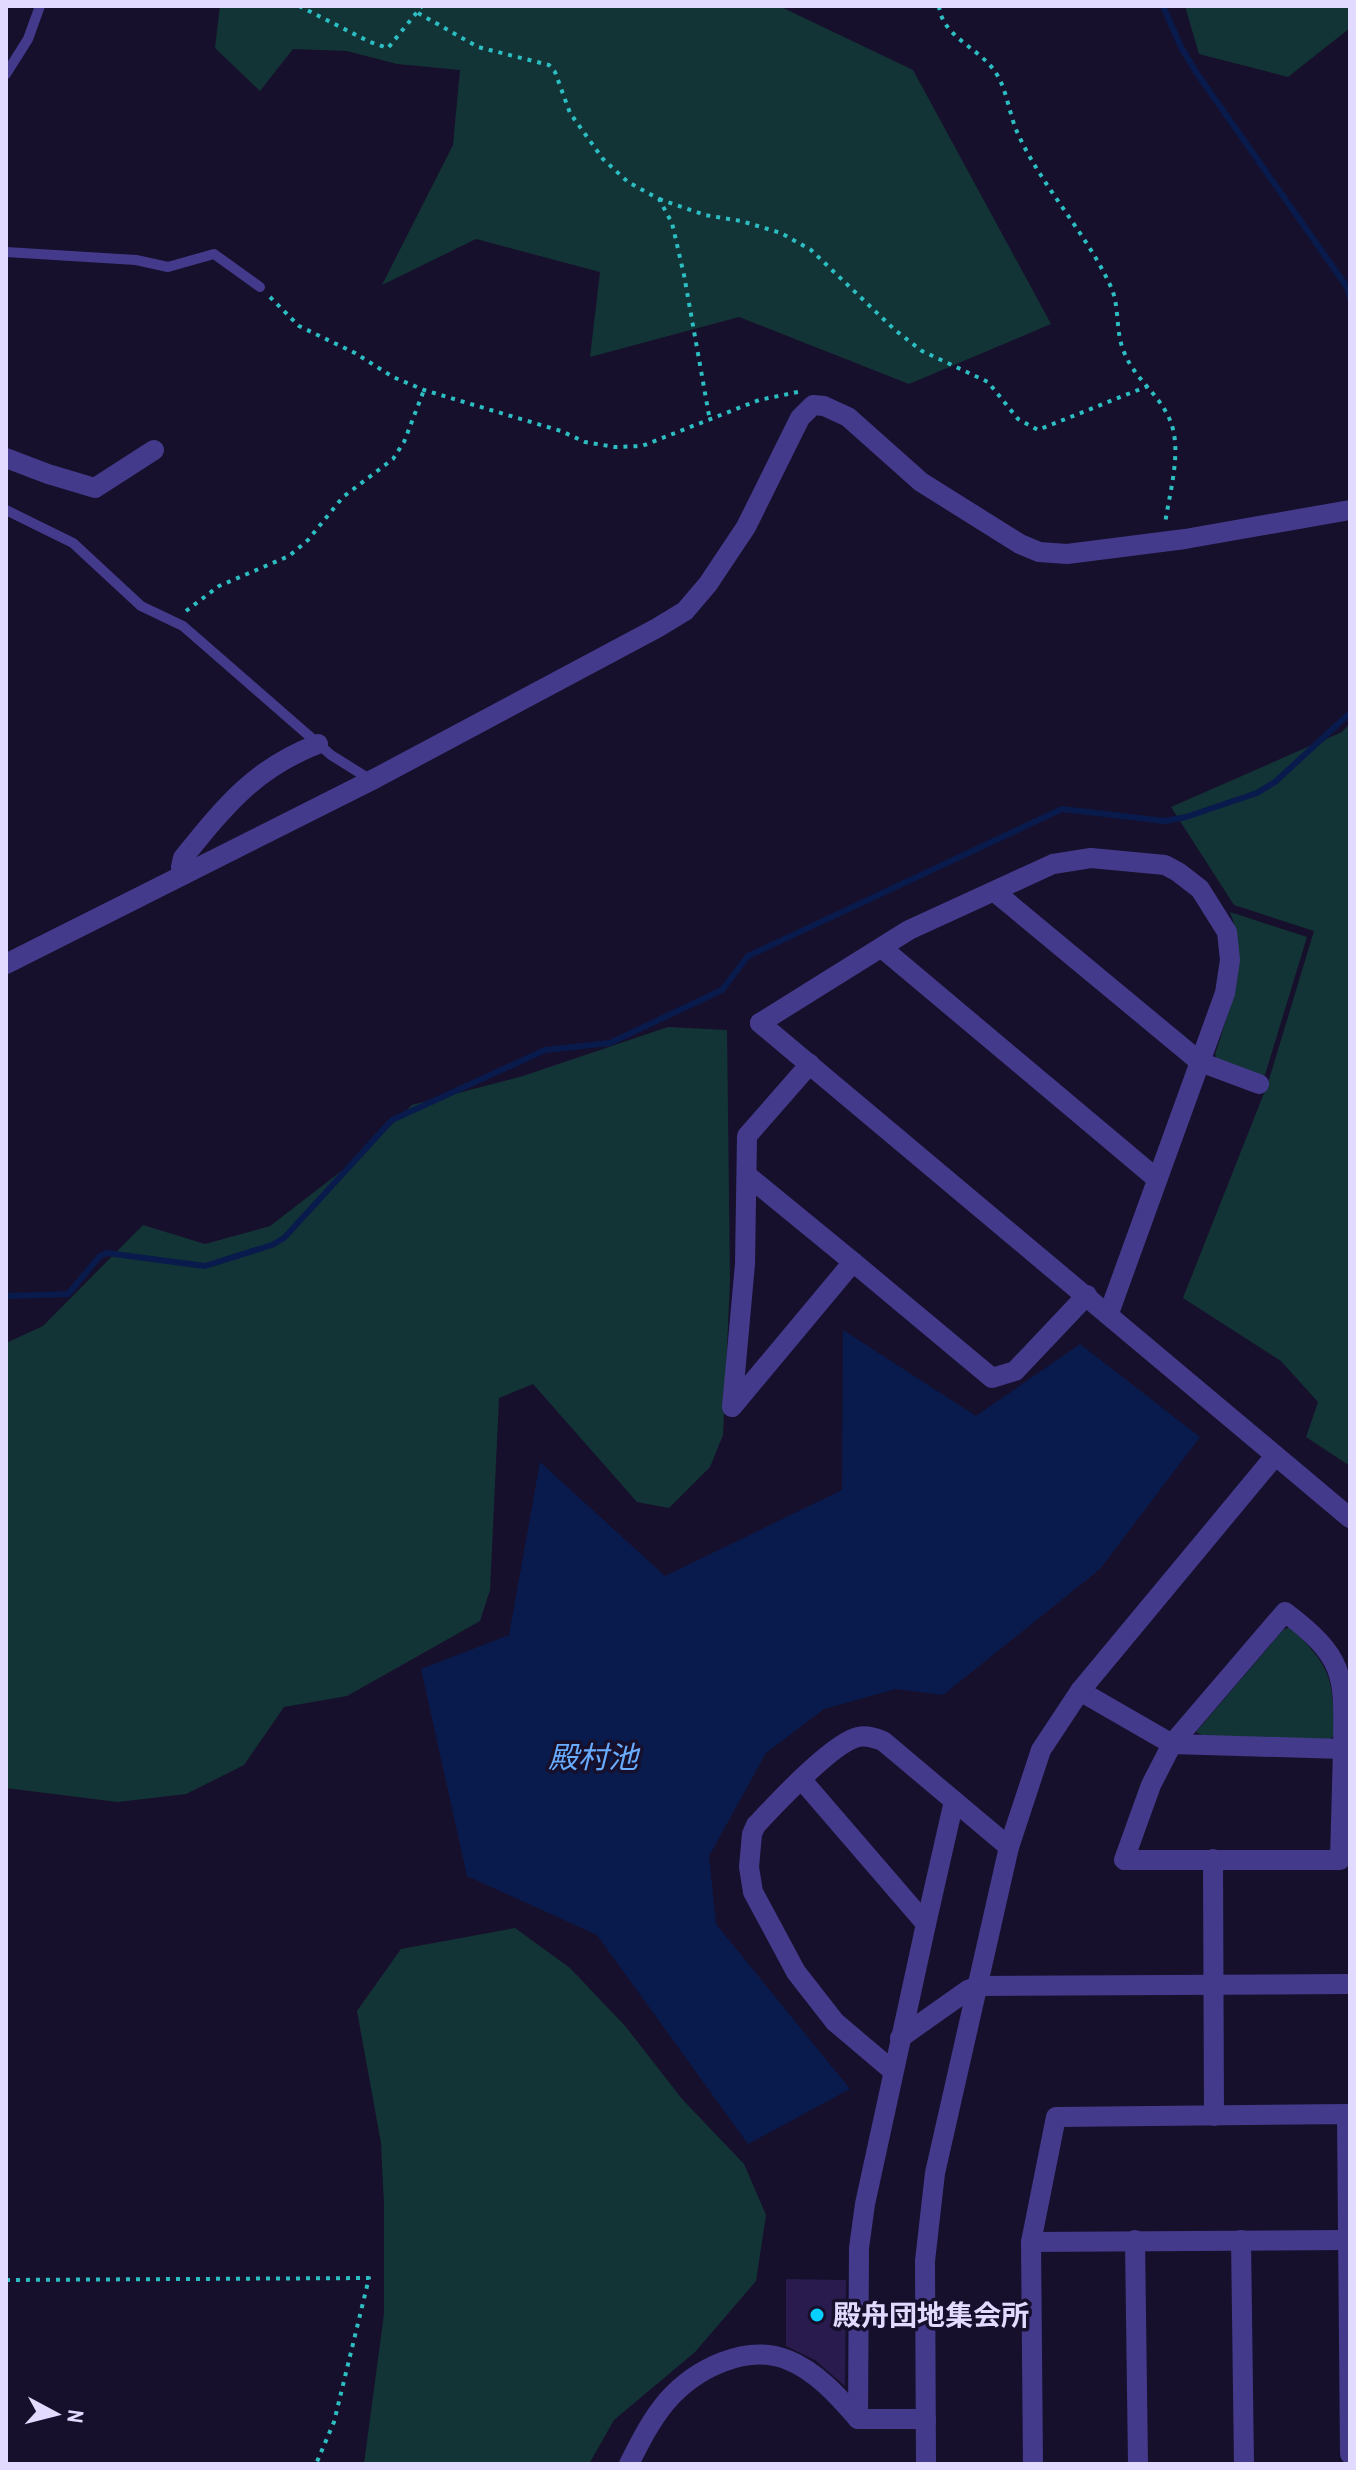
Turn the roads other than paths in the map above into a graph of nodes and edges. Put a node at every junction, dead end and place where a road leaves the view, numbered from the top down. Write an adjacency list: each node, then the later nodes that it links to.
1 (40, 6): 2 (lane)
2 (6, 74)
3 (6, 252): 4 (lane)
4 (260, 287)
5 (154, 450): 6 (street)
6 (6, 458)
7 (6, 510): 9 (lane)
8 (1350, 510): 10 (street)
9 (318, 744): 10 (lane); 11 (street)
10 (367, 783): 11 (street)
11 (183, 875): 14 (street)
12 (995, 892): 13 (street); 15 (street); 15 (street)
13 (882, 948): 16 (street); 19 (street)
14 (6, 964)
15 (1200, 1062): 17 (street); 19 (street)
16 (810, 1064): 18 (street); 21 (street)
17 (1259, 1084)
18 (748, 1176): 20 (street); 20 (street)
19 (1157, 1179): 22 (street)
20 (853, 1262): 21 (street)
21 (1087, 1295): 22 (street)
22 (1109, 1313): 23 (street)
23 (1275, 1456): 24 (street); 25 (street)
24 (1350, 1518)
25 (1080, 1691): 26 (street); 30 (street)
26 (1172, 1744): 27 (street); 27 (street); 31 (street)
27 (1346, 1750): 31 (street)
28 (801, 1779): 29 (street); 32 (street); 37 (street)
29 (954, 1801): 30 (street); 32 (street)
30 (1009, 1847): 35 (street)
31 (1213, 1859): 33 (street)
32 (926, 1924): 36 (street)
33 (1213, 1983): 34 (street); 35 (street); 38 (street)
34 (1350, 1984)
35 (979, 1986): 36 (street); 44 (street)
36 (900, 2038): 37 (street)
37 (893, 2071): 43 (street)
38 (1214, 2116): 41 (street); 42 (street)
39 (1135, 2240): 40 (street); 42 (street); 50 (street)
40 (1241, 2240): 41 (street); 51 (street)
41 (1348, 2240): 45 (street)
42 (1031, 2242): 49 (street)
43 (858, 2419): 44 (street); 47 (street)
44 (926, 2419): 48 (street)
45 (1350, 2426): 46 (street)
46 (1350, 2454)
47 (629, 2464)
48 (926, 2464)
49 (1033, 2464)
50 (1138, 2464)
51 (1244, 2464)

